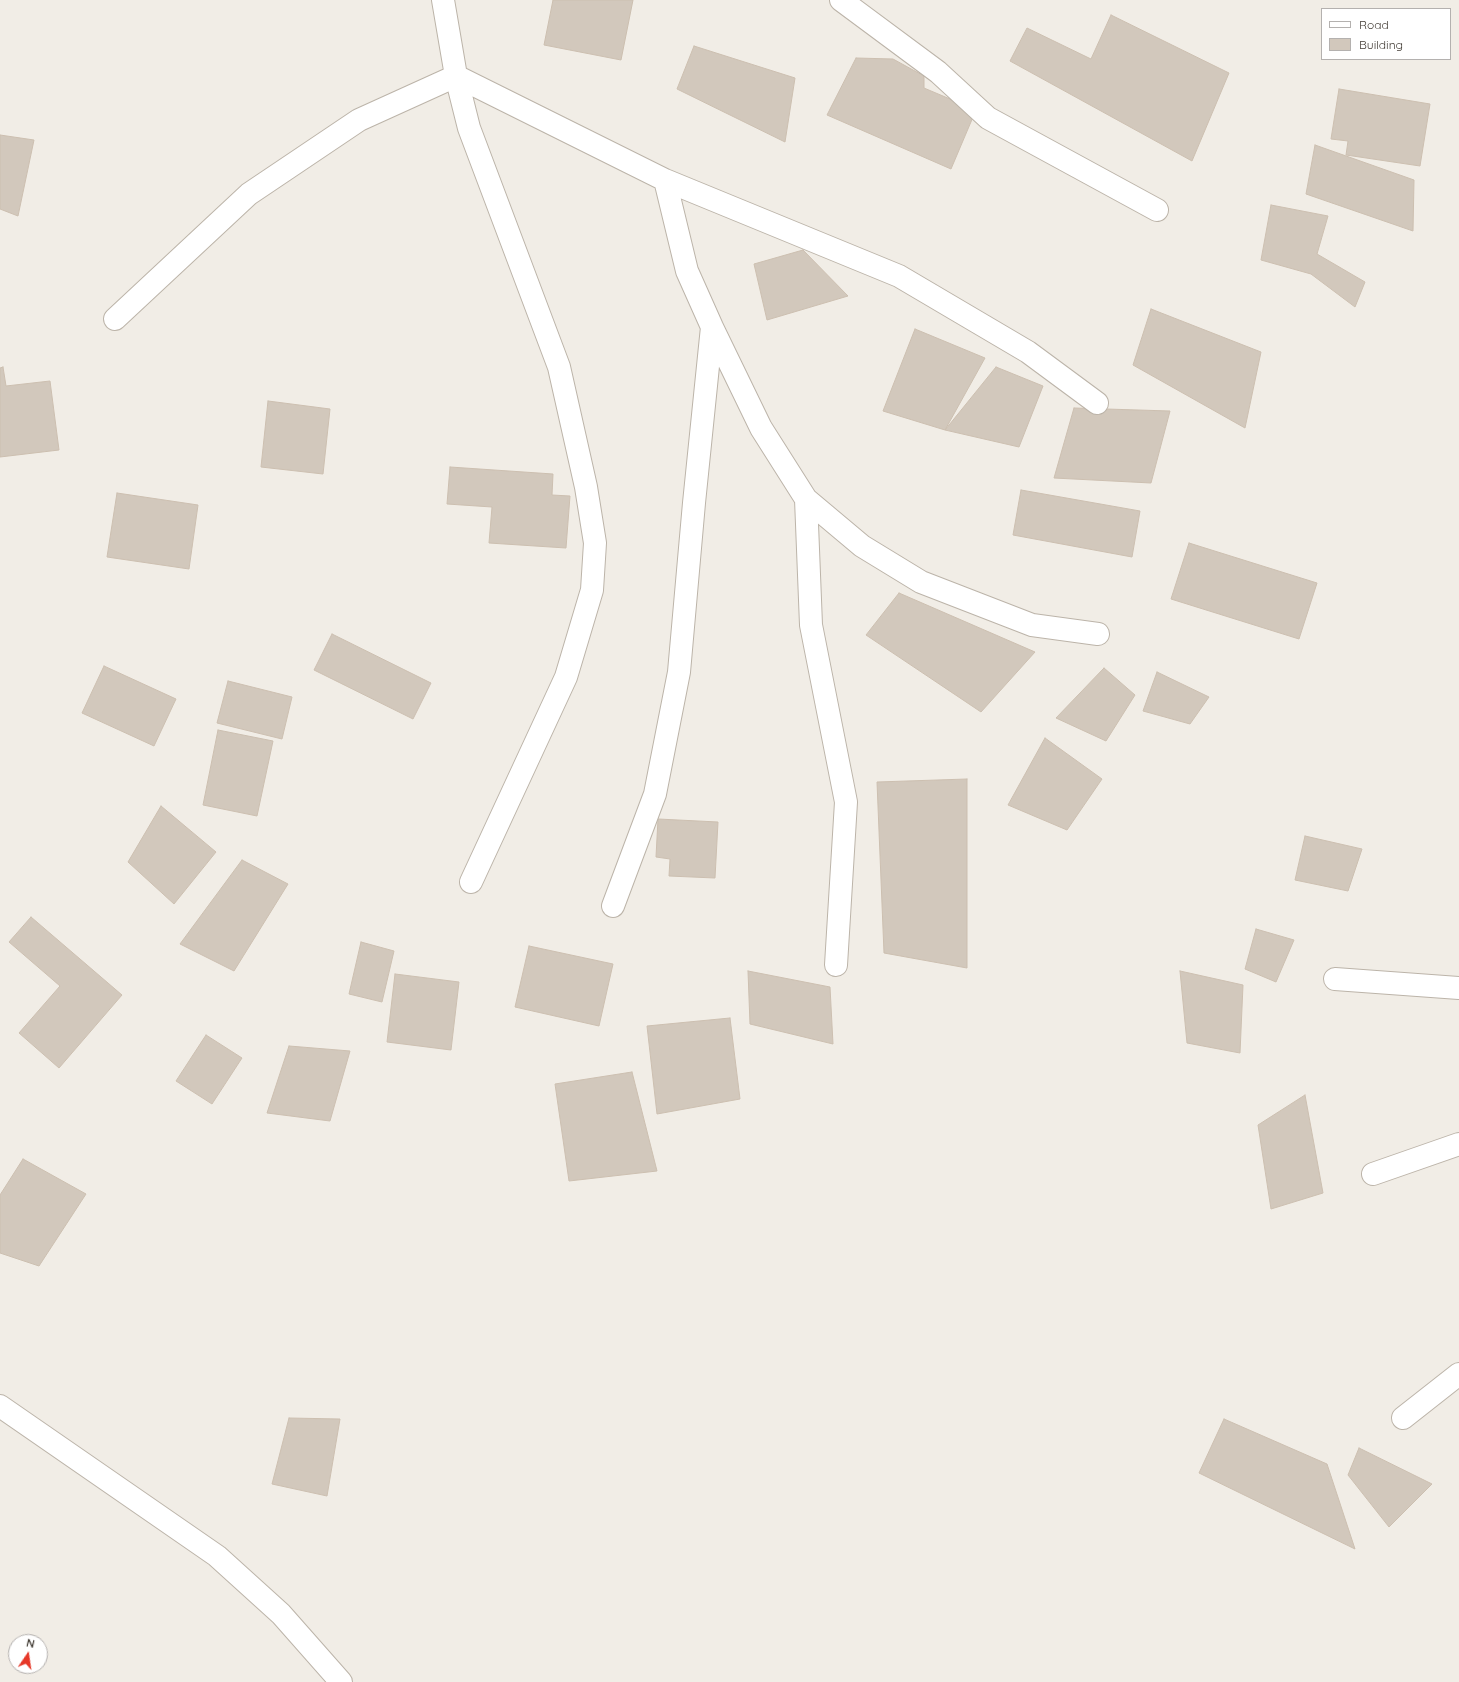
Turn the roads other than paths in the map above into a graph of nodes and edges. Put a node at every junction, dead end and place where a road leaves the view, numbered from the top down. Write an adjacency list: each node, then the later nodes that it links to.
1 (443, 0): 3 (street)
2 (842, 0): 5 (street)
3 (456, 76): 4 (street); 6 (street); 11 (street)
4 (665, 180): 7 (street); 8 (street)
5 (1157, 210)
6 (115, 319)
7 (712, 327): 9 (street); 12 (street)
8 (1097, 403)
9 (806, 500): 10 (street); 13 (street)
10 (1098, 634)
11 (471, 882)
12 (613, 906)
13 (836, 965)
14 (1335, 979): 15 (street)
15 (1459, 988)
16 (1459, 1144): 17 (street)
17 (1373, 1174)
18 (1459, 1374): 20 (street)
19 (0, 1406): 21 (street)
20 (1403, 1418)
21 (341, 1682)

